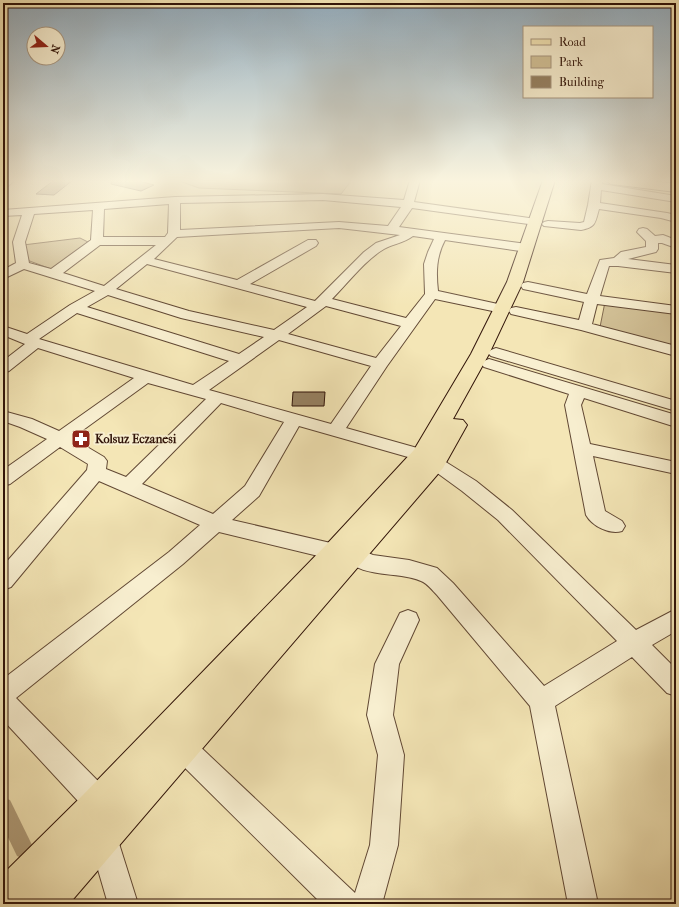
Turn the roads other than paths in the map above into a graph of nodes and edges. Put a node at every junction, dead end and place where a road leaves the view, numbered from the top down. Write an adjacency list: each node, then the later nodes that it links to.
1 (25, 222): 20 (street)
2 (98, 222): 14 (street)
3 (173, 222): 13 (street)
4 (258, 222): 13 (street)
5 (290, 222): 10 (street)
6 (396, 222): 10 (street)
7 (537, 222): 9 (street)
8 (589, 222): 9 (street)
9 (542, 223): 17 (main road); 25 (main road)
10 (392, 229): 11 (street)
11 (410, 232): 12 (street); 29 (street)
12 (441, 237): 17 (street); 27 (street)
13 (171, 238): 14 (street); 18 (street)
14 (97, 241): 22 (street)
15 (312, 243): 24 (street)
16 (676, 244): 19 (street)
17 (527, 248): 31 (main road)
18 (145, 260): 24 (street); 26 (street)
19 (618, 262): 21 (street); 28 (street)
20 (23, 265): 22 (street); 23 (street)
21 (676, 269)
22 (53, 274): 26 (street)
23 (3, 275)
24 (239, 285): 29 (street)
25 (528, 286): 28 (street); 31 (main road)
26 (106, 291): 30 (street); 36 (street)
27 (432, 294): 31 (street); 33 (street)
28 (592, 299): 32 (street); 34 (street)
29 (320, 304): 33 (street); 36 (street)
30 (75, 308): 37 (street); 40 (street)
31 (509, 310): 34 (street); 39 (main road); 54 (main road)
32 (676, 310)
33 (411, 324): 41 (street)
34 (584, 326): 38 (street)
35 (3, 330): 37 (street)
36 (277, 335): 40 (street); 41 (street)
37 (32, 342): 42 (street); 43 (street)
38 (676, 351)
39 (493, 358): 45 (street); 47 (street); 54 (main road)
40 (241, 360): 44 (street)
41 (380, 364): 51 (street)
42 (3, 368)
43 (146, 377): 44 (street); 52 (street)
44 (196, 391): 46 (street)
45 (578, 391): 50 (street); 53 (street)
46 (218, 397): 49 (street); 58 (street)
47 (676, 406)
48 (3, 416): 52 (street)
49 (294, 419): 51 (street); 59 (street)
50 (676, 421)
51 (336, 430): 54 (street)
52 (60, 440): 56 (street); 57 (street)
53 (582, 448): 55 (street); 60 (street)
54 (428, 459): 61 (main road); 65 (street)
55 (676, 468)
56 (96, 472): 58 (street); 62 (street)
57 (3, 479)
58 (130, 486): 59 (street)
59 (216, 523): 61 (street); 67 (street)
60 (614, 526)
61 (344, 553): 68 (street); 70 (main road); 71 (main road)
62 (3, 580)
63 (676, 619): 65 (street)
64 (408, 620): 77 (street)
65 (634, 643): 66 (street); 68 (street)
66 (676, 685)
67 (3, 694)
68 (541, 701): 78 (street)
69 (3, 702): 71 (street)
70 (184, 749): 72 (main road); 76 (street)
71 (94, 808): 72 (street); 73 (main road)
72 (103, 838): 74 (main road); 75 (street)
73 (3, 902)
74 (44, 904)
75 (122, 904)
76 (344, 904)
77 (368, 904)
78 (583, 904)

